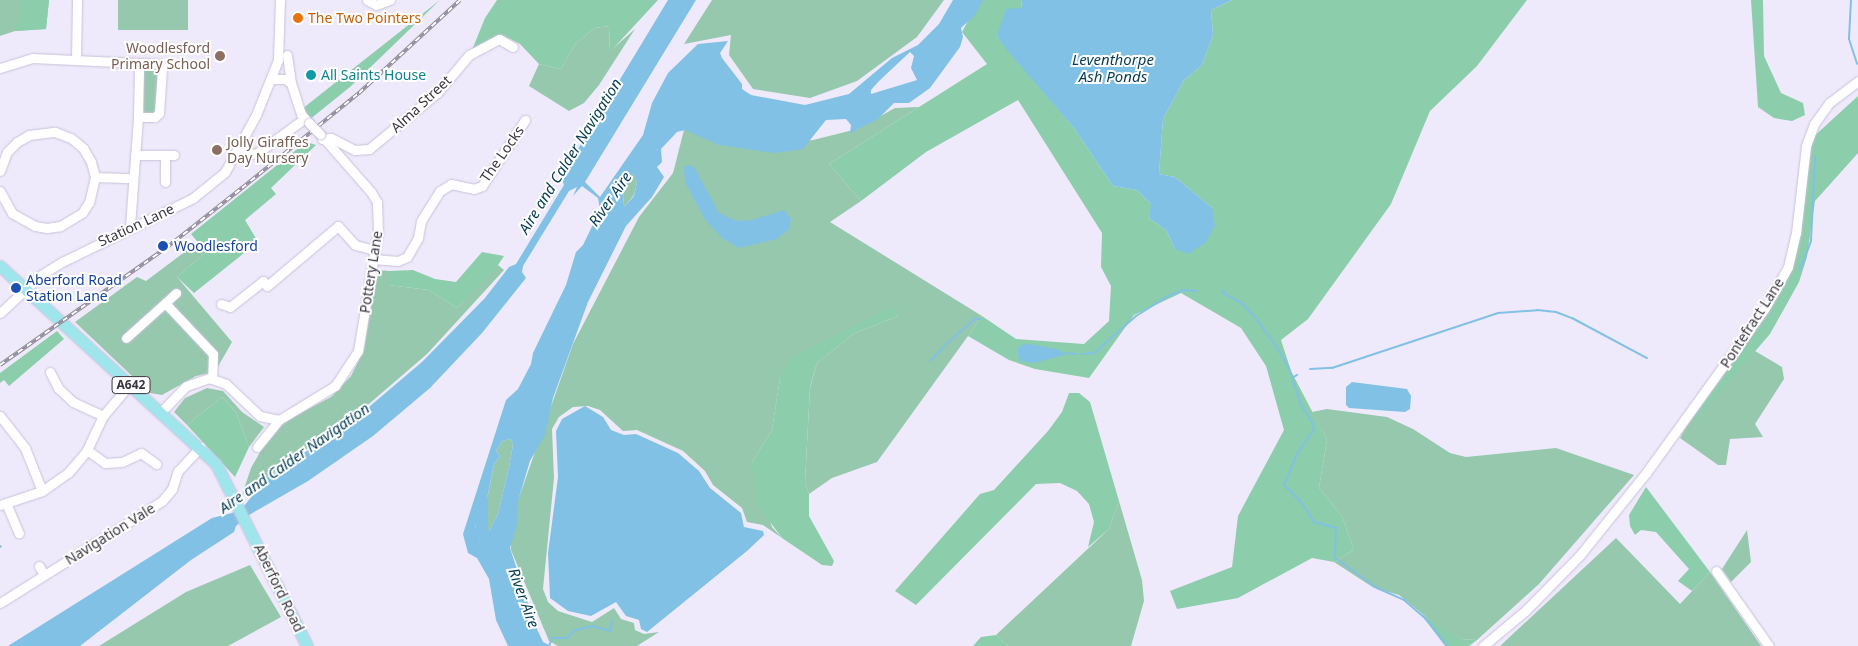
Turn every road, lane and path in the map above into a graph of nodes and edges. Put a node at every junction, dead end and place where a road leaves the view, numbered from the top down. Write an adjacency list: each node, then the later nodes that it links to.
1 (77, 0): 7 (street)
2 (280, 0): 10 (street, Station Lane)
3 (367, 0): 4 (street)
4 (390, 0)
5 (513, 47): 16 (street, Alma Street)
6 (288, 55): 12 (street)
7 (76, 59): 8 (street); 9 (street)
8 (136, 63): 13 (street); 13 (street)
9 (0, 68)
10 (272, 79): 12 (street); 17 (street, Station Lane)
11 (1858, 81): 54 (street, Pontefract Lane)
12 (292, 83): 14 (street)
13 (138, 117): 18 (street)
14 (304, 119): 16 (street, Pottery Lane, bridge); 17 (street)
15 (526, 120): 25 (street, The Locks)
16 (321, 137): 25 (street, Pottery Lane)
17 (237, 151): 24 (street, Station Lane)
18 (135, 156): 21 (street); 22 (street)
19 (0, 171): 20 (street)
20 (95, 177): 21 (street); 23 (street)
21 (133, 178): 24 (street)
22 (165, 182)
23 (0, 191)
24 (130, 226): 27 (street, Station Lane)
25 (374, 254): 31 (street); 41 (street, Pottery Lane)
26 (0, 266): 27 (main road, A642)
27 (26, 289): 33 (street, Station Lane); 37 (main road, A642)
28 (176, 292): 29 (street)
29 (165, 303): 34 (street); 36 (street)
30 (221, 304): 31 (street)
31 (237, 304): 32 (street)
32 (243, 311)
33 (0, 313)
34 (126, 338)
35 (50, 372): 40 (street)
36 (212, 379): 38 (street); 41 (street)
37 (130, 384): 38 (main road, A642); 40 (street)
38 (160, 413): 42 (main road, A642)
39 (0, 416): 46 (street)
40 (103, 416): 44 (street)
41 (279, 420): 43 (street, Pottery Lane)
42 (200, 447): 51 (street, Navigation Vale); 53 (main road, Aberford Road / A642)
43 (257, 447)
44 (87, 450): 45 (street); 46 (street)
45 (156, 464)
46 (42, 491): 47 (street)
47 (3, 504): 48 (street)
48 (19, 533)
49 (39, 566): 51 (street)
50 (1716, 571): 55 (street)
51 (44, 575): 52 (street, Navigation Vale)
52 (0, 603)
53 (307, 646)
54 (1483, 646)
55 (1769, 646)

